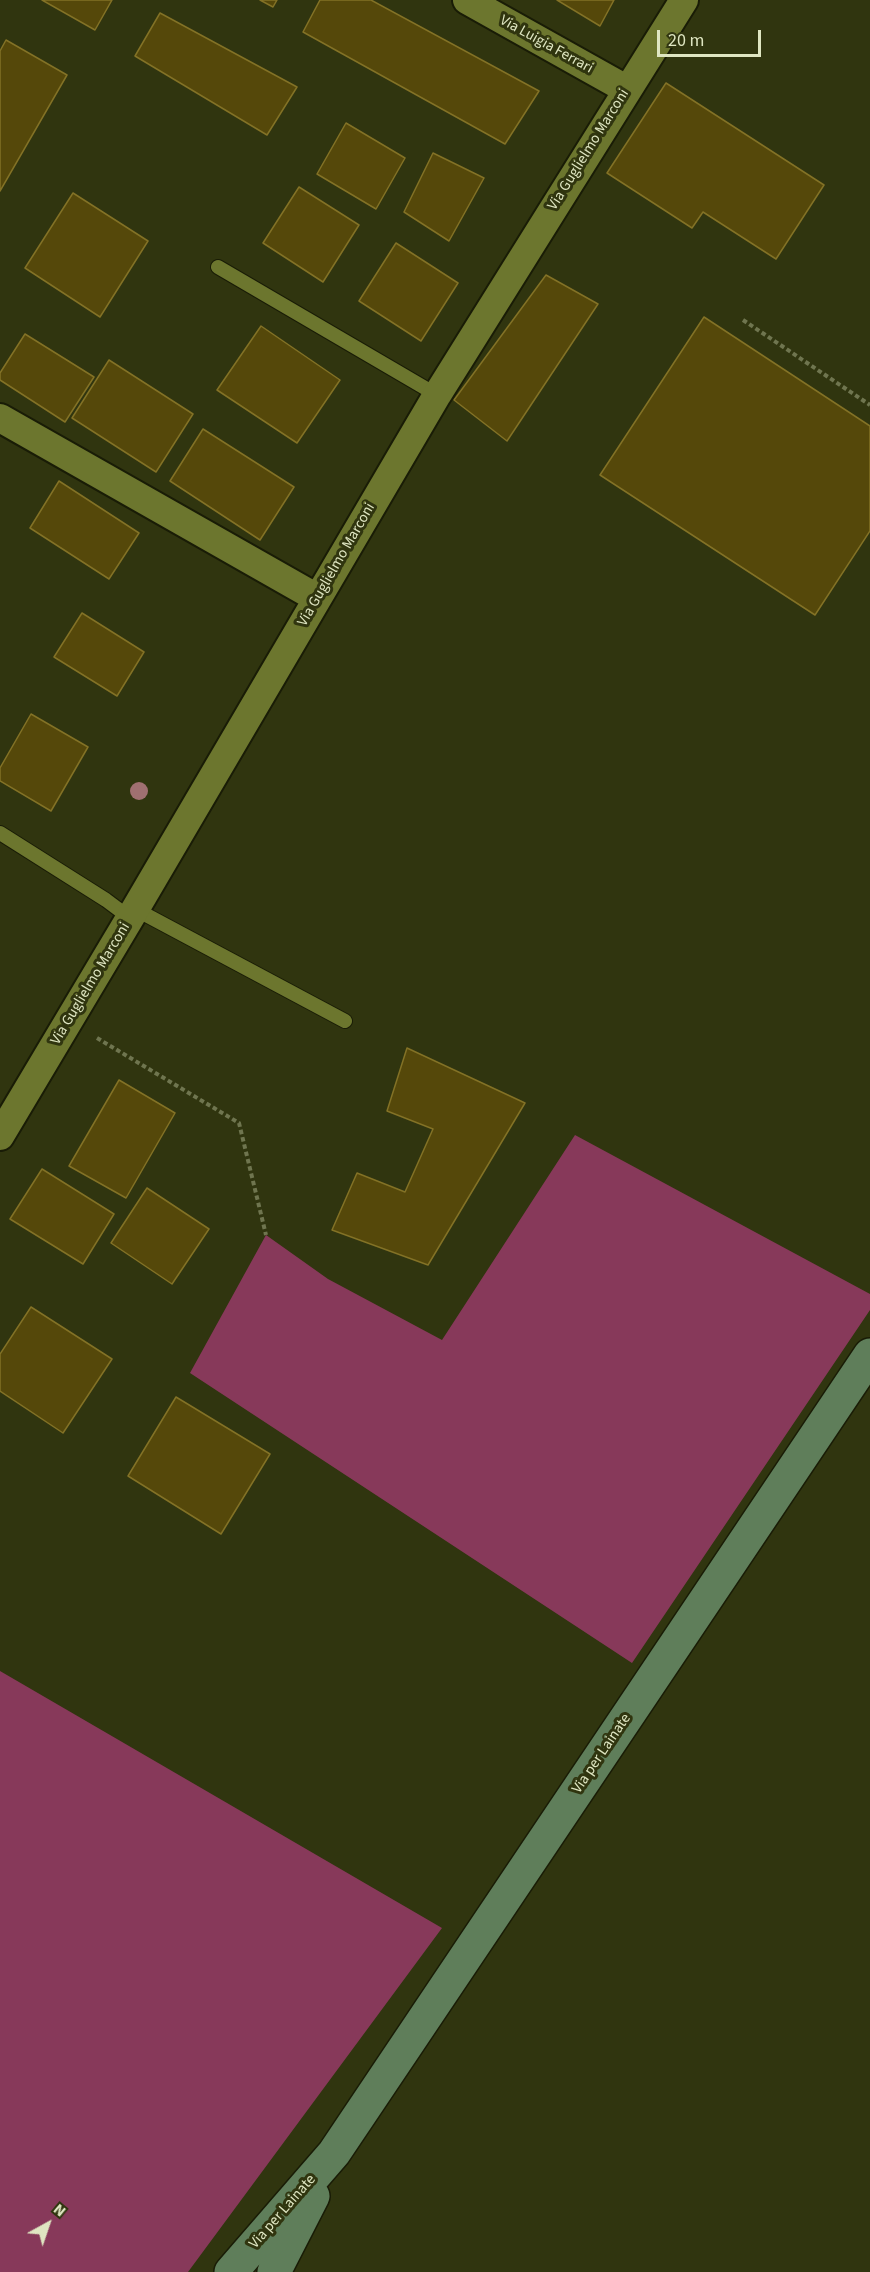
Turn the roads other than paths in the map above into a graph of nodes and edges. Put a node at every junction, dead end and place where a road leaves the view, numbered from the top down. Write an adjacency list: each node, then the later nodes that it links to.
1 (467, 0): 3 (street, Via Luigia Ferrari)
2 (684, 0): 3 (street, Via Guglielmo Marconi)
3 (626, 89): 5 (street, Via Guglielmo Marconi)
4 (218, 267): 5 (lane)
5 (437, 394): 7 (street, Via Guglielmo Marconi)
6 (0, 418): 7 (street)
7 (317, 598): 9 (street, Via Guglielmo Marconi)
8 (0, 832): 9 (lane)
9 (133, 913): 10 (lane); 11 (street, Via Guglielmo Marconi)
10 (345, 1022)
11 (0, 1136)
12 (870, 1355): 13 (street, Via per Lainate)
13 (334, 2153): 14 (street, Via per Lainate); 15 (street, Via per Lainate)
14 (231, 2272)
15 (274, 2272)

